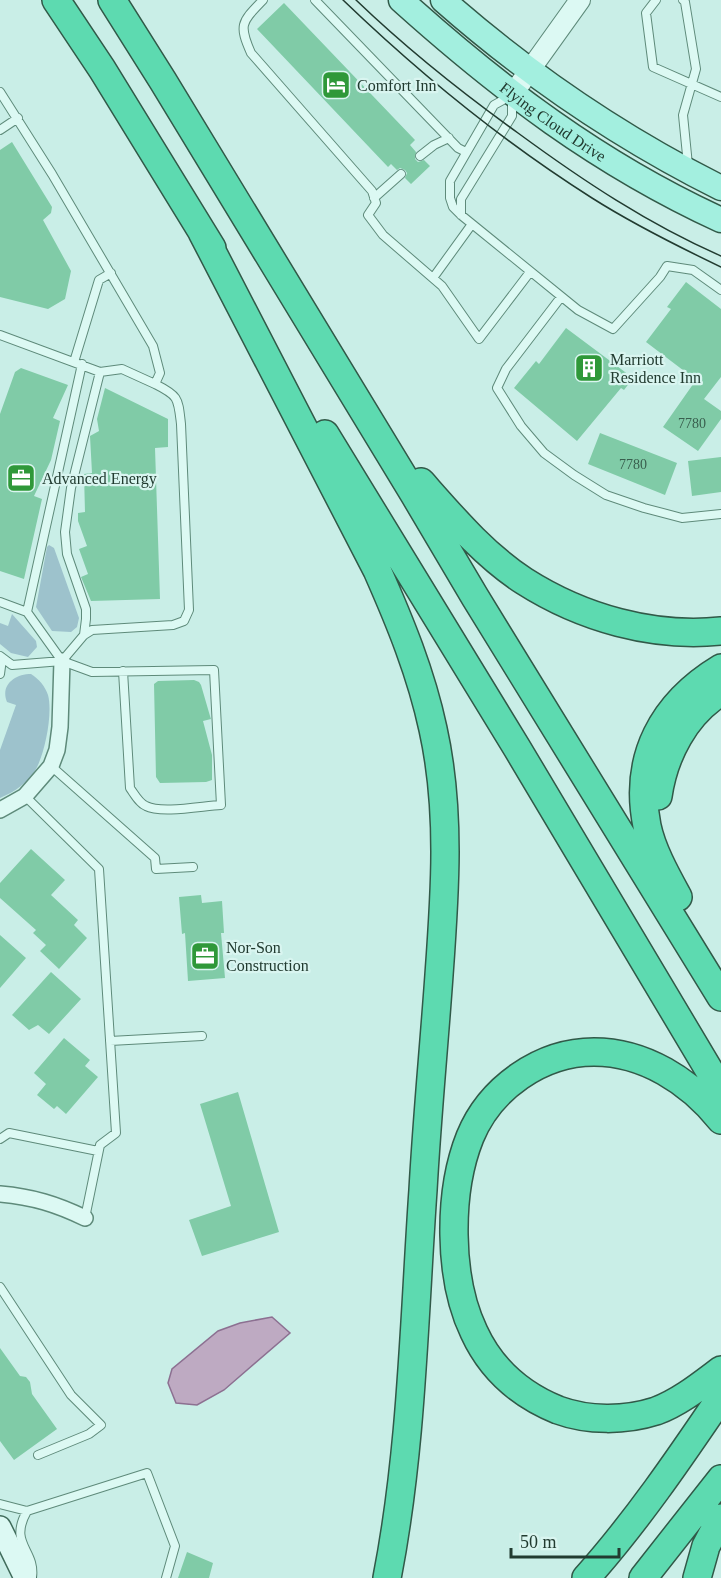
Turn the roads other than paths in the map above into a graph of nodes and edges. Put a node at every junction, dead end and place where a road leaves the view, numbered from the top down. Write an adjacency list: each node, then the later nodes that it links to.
1 (56, 0): 27 (highway)
2 (112, 0): 34 (highway)
3 (262, 0): 23 (lane)
4 (315, 0): 17 (lane)
5 (401, 0): 13 (main road, Flying Cloud Drive)
6 (443, 0): 10 (main road, Flying Cloud Drive)
7 (580, 0): 10 (street)
8 (656, 0): 11 (lane)
9 (683, 0): 11 (lane)
10 (529, 70): 13 (street); 20 (main road, Flying Cloud Drive)
11 (691, 85): 14 (lane); 20 (lane)
12 (0, 92): 15 (lane)
13 (512, 95): 18 (lane); 24 (lane); 25 (main road, Flying Cloud Drive)
14 (721, 97)
15 (18, 118): 16 (lane); 29 (lane)
16 (0, 130)
17 (448, 138): 18 (lane); 19 (lane)
18 (466, 152): 24 (lane)
19 (420, 156)
20 (689, 172): 22 (main road, Flying Cloud Drive)
21 (401, 174): 23 (lane)
22 (721, 188)
23 (374, 198): 30 (lane)
24 (460, 215): 26 (lane)
25 (721, 220)
26 (472, 225): 28 (lane); 30 (lane)
27 (202, 232): 58 (highway); 76 (highway)
28 (530, 272): 30 (lane); 32 (lane)
29 (111, 273): 35 (lane); 37 (lane)
30 (433, 278)
31 (721, 290): 32 (lane)
32 (561, 297): 38 (lane)
33 (0, 336): 35 (lane)
34 (331, 357): 41 (highway); 55 (highway)
35 (78, 363): 36 (lane); 40 (lane)
36 (100, 372): 37 (lane); 42 (lane)
37 (155, 384): 42 (lane)
38 (721, 514)
39 (0, 602): 40 (lane)
40 (27, 612): 44 (lane)
41 (721, 631)
42 (84, 634): 44 (lane)
43 (1, 658): 44 (lane); 47 (lane)
44 (62, 661): 46 (lane); 49 (street)
45 (721, 668): 53 (highway)
46 (123, 671): 46 (lane)
47 (0, 674)
48 (721, 692): 53 (highway)
49 (51, 766): 50 (street); 52 (lane)
50 (25, 796): 51 (street); 57 (lane)
51 (0, 810)
52 (194, 867)
53 (663, 869): 54 (highway)
54 (721, 979)
55 (721, 997)
56 (202, 1036): 57 (lane)
57 (110, 1041): 61 (lane)
58 (721, 1090)
59 (721, 1120): 65 (highway)
60 (0, 1139): 61 (lane)
61 (98, 1151): 63 (lane)
62 (0, 1194): 63 (street)
63 (85, 1218)
64 (0, 1287): 67 (lane)
65 (721, 1370)
66 (721, 1396): 77 (highway)
67 (38, 1455)
68 (721, 1479): 78 (highway)
69 (0, 1504): 70 (lane)
70 (27, 1511): 74 (lane); 75 (lane)
71 (721, 1518): 79 (highway)
72 (0, 1527): 73 (main road)
73 (25, 1578)
74 (32, 1578)
75 (166, 1578)
76 (387, 1578)
77 (586, 1578)
78 (643, 1578)
79 (697, 1578)

